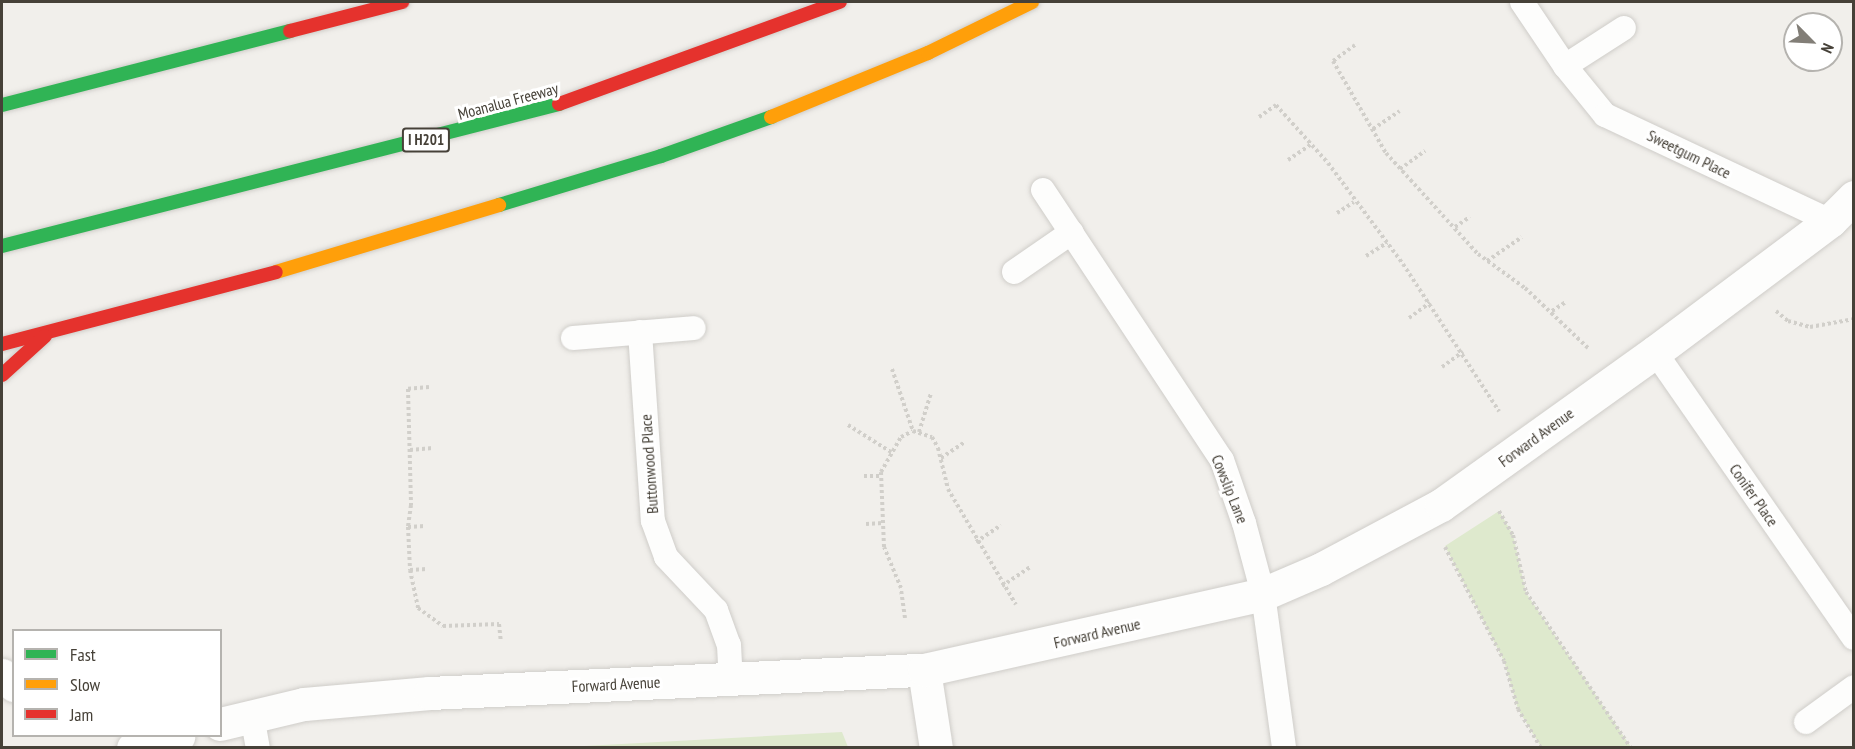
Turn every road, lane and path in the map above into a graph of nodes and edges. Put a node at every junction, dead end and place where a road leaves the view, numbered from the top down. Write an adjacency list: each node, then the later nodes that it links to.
1 (402, 2): 8 (highway)
2 (840, 2): 26 (highway, Moanalua Freeway / I H201)
3 (1032, 2): 37 (highway)
4 (1522, 2): 7 (lane, Sweetgum Place)
5 (1624, 28): 7 (lane)
6 (1355, 45): 11 (path)
7 (1565, 66): 21 (lane, Sweetgum Place)
8 (2, 105)
9 (1400, 111): 11 (path)
10 (1259, 117): 12 (path)
11 (1373, 129): 15 (path)
12 (1310, 145): 14 (path); 18 (path)
13 (1425, 151): 15 (path)
14 (1288, 160)
15 (1400, 169): 22 (path)
16 (1043, 190): 23 (lane, Cowslip Lane)
17 (1854, 198): 21 (street, Forward Avenue)
18 (1354, 202): 19 (path); 25 (path)
19 (1337, 213)
20 (1470, 217): 22 (path)
21 (1830, 221): 43 (street, Forward Avenue)
22 (1455, 227): 28 (path)
23 (1072, 232): 29 (lane); 72 (lane, Cowslip Lane)
24 (1522, 237): 28 (path)
25 (1387, 243): 27 (path); 31 (path)
26 (2, 246)
27 (1366, 256)
28 (1487, 261): 32 (path)
29 (1014, 272)
30 (1566, 302): 32 (path)
31 (1430, 303): 34 (path); 42 (path)
32 (1551, 311): 41 (path)
33 (1776, 311): 35 (path)
34 (1409, 318)
35 (1854, 319)
36 (694, 328): 38 (lane)
37 (54, 329): 40 (highway); 46 (highway)
38 (640, 332): 39 (lane); 78 (lane, Buttonwood Place)
39 (573, 338)
40 (2, 344)
41 (1588, 348)
42 (1463, 352): 44 (path); 49 (path)
43 (1655, 352): 72 (street, Forward Avenue); 75 (lane, Conifer Place)
44 (1442, 367)
45 (892, 369): 51 (path)
46 (2, 375)
47 (429, 387): 55 (path)
48 (931, 393): 52 (path)
49 (1499, 411)
50 (848, 424): 56 (path)
51 (913, 431): 52 (path); 56 (path)
52 (919, 432): 57 (path)
53 (965, 442): 57 (path)
54 (433, 448): 55 (path)
55 (410, 450): 65 (path)
56 (891, 452): 59 (path)
57 (941, 458): 66 (path)
58 (864, 476): 59 (path)
59 (881, 476): 61 (path)
60 (1499, 511): 89 (path)
61 (883, 523): 62 (path); 74 (path)
62 (866, 524)
63 (1001, 525): 66 (path)
64 (425, 526): 65 (path)
65 (408, 527): 70 (path)
66 (976, 542): 71 (path)
67 (1445, 546): 88 (path)
68 (1030, 567): 71 (path)
69 (427, 569): 70 (path)
70 (410, 570): 76 (path)
71 (1002, 586): 73 (path)
72 (1263, 594): 77 (street, Forward Avenue); 87 (lane, Cowslip Lane)
73 (1016, 605)
74 (904, 618)
75 (1854, 638)
76 (501, 642)
77 (924, 670): 78 (street, Forward Avenue); 86 (street)
78 (731, 679): 80 (street, Forward Avenue)
79 (1854, 687): 81 (lane)
80 (252, 716): 82 (street, Forward Avenue); 85 (lane)
81 (1806, 722)
82 (222, 724)
83 (170, 737): 84 (street)
84 (133, 747)
85 (258, 747)
86 (936, 747)
87 (1284, 747)
88 (1541, 747)
89 (1631, 747)

